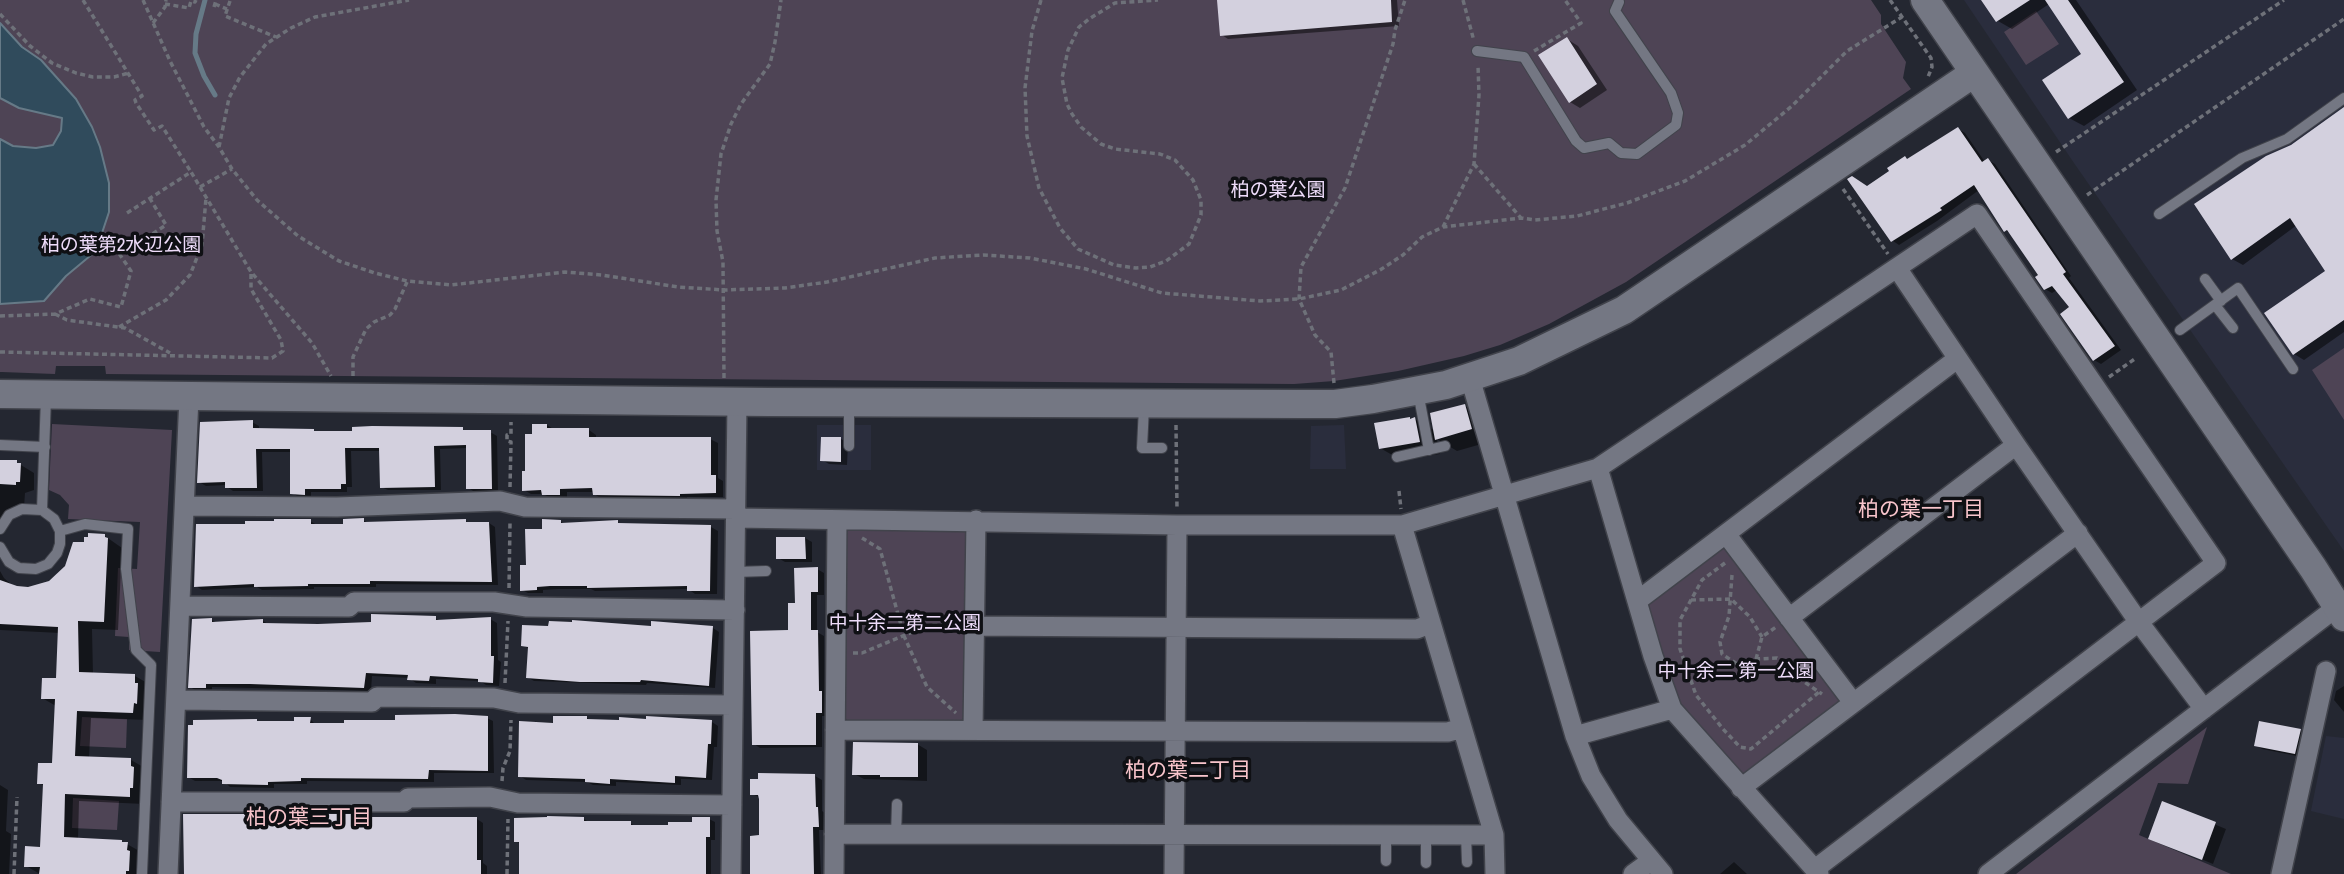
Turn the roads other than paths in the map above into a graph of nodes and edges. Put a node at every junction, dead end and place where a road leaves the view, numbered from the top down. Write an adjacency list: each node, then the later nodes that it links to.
1 (1925, 0): 4 (street)
2 (1619, 2): 3 (lane)
3 (1477, 51)
4 (1974, 73): 14 (street); 48 (street)
5 (2344, 98): 6 (lane)
6 (2159, 214)
7 (1898, 268): 12 (street); 30 (street); 51 (street)
8 (2205, 279): 9 (lane)
9 (2218, 303): 10 (lane); 11 (lane); 13 (lane)
10 (2233, 328)
11 (2180, 330)
12 (1958, 359): 23 (street); 42 (street)
13 (2293, 369)
14 (1470, 378): 15 (street); 31 (street)
15 (1418, 391): 21 (street); 28 (lane)
16 (726, 392): 19 (street); 20 (street); 34 (street)
17 (0, 394): 18 (street)
18 (47, 396): 19 (street); 26 (lane)
19 (189, 397): 32 (street)
20 (849, 402): 21 (street); 24 (lane)
21 (1144, 403): 27 (lane)
22 (0, 445): 26 (lane)
23 (2016, 445): 41 (street); 50 (street)
24 (849, 446)
25 (1446, 446): 28 (lane)
26 (45, 447): 33 (lane)
27 (1161, 448)
28 (1429, 450): 29 (lane)
29 (1397, 457)
30 (1598, 468): 31 (street); 46 (street)
31 (1506, 495): 38 (street); 65 (street)
32 (186, 506): 34 (street); 47 (street)
33 (42, 510): 39 (lane); 40 (lane)
34 (736, 514): 36 (street); 45 (street)
35 (976, 520): 36 (street); 37 (street); 53 (street)
36 (837, 521): 62 (street)
37 (1177, 525): 38 (street); 54 (street)
38 (1402, 525): 52 (street)
39 (0, 529)
40 (60, 531): 43 (lane); 82 (lane)
41 (2078, 533): 51 (street); 57 (street)
42 (1727, 534): 46 (street); 50 (street)
43 (0, 547)
44 (766, 571): 45 (lane)
45 (735, 572): 49 (street)
46 (1637, 601): 59 (street)
47 (180, 606): 49 (street); 56 (street)
48 (2342, 608): 60 (street)
49 (735, 610): 58 (street)
50 (1789, 618): 57 (street)
51 (2138, 621): 60 (street); 81 (street)
52 (1430, 624): 54 (street); 61 (street)
53 (968, 626): 54 (street); 63 (street)
54 (1176, 628): 64 (street)
55 (2326, 671): 90 (street)
56 (176, 700): 58 (street); 67 (street)
57 (1852, 701): 66 (street)
58 (733, 705): 69 (street)
59 (1672, 709): 65 (street); 66 (street)
60 (2204, 709): 89 (street)
61 (1462, 728): 64 (street); 74 (street)
62 (835, 730): 63 (street); 70 (street)
63 (973, 730): 64 (street)
64 (1175, 732): 75 (street)
65 (1576, 736): 80 (street)
66 (1741, 788): 81 (street)
67 (171, 802): 69 (street); 83 (street)
68 (897, 804): 71 (lane)
69 (732, 805): 84 (street)
70 (834, 834): 71 (street); 85 (street)
71 (896, 835): 75 (street)
72 (1386, 835): 75 (street); 76 (street); 77 (lane)
73 (1466, 835): 74 (street); 76 (street); 78 (lane)
74 (1494, 835): 87 (street)
75 (1175, 836): 86 (street)
76 (1426, 836): 79 (lane)
77 (1386, 861)
78 (1467, 862)
79 (1426, 863)
80 (1657, 867): 88 (street)
81 (1817, 872)
82 (142, 874)
83 (168, 874)
84 (731, 874)
85 (834, 874)
86 (1174, 874)
87 (1495, 874)
88 (1633, 874)
89 (1988, 874)
90 (2281, 874)

